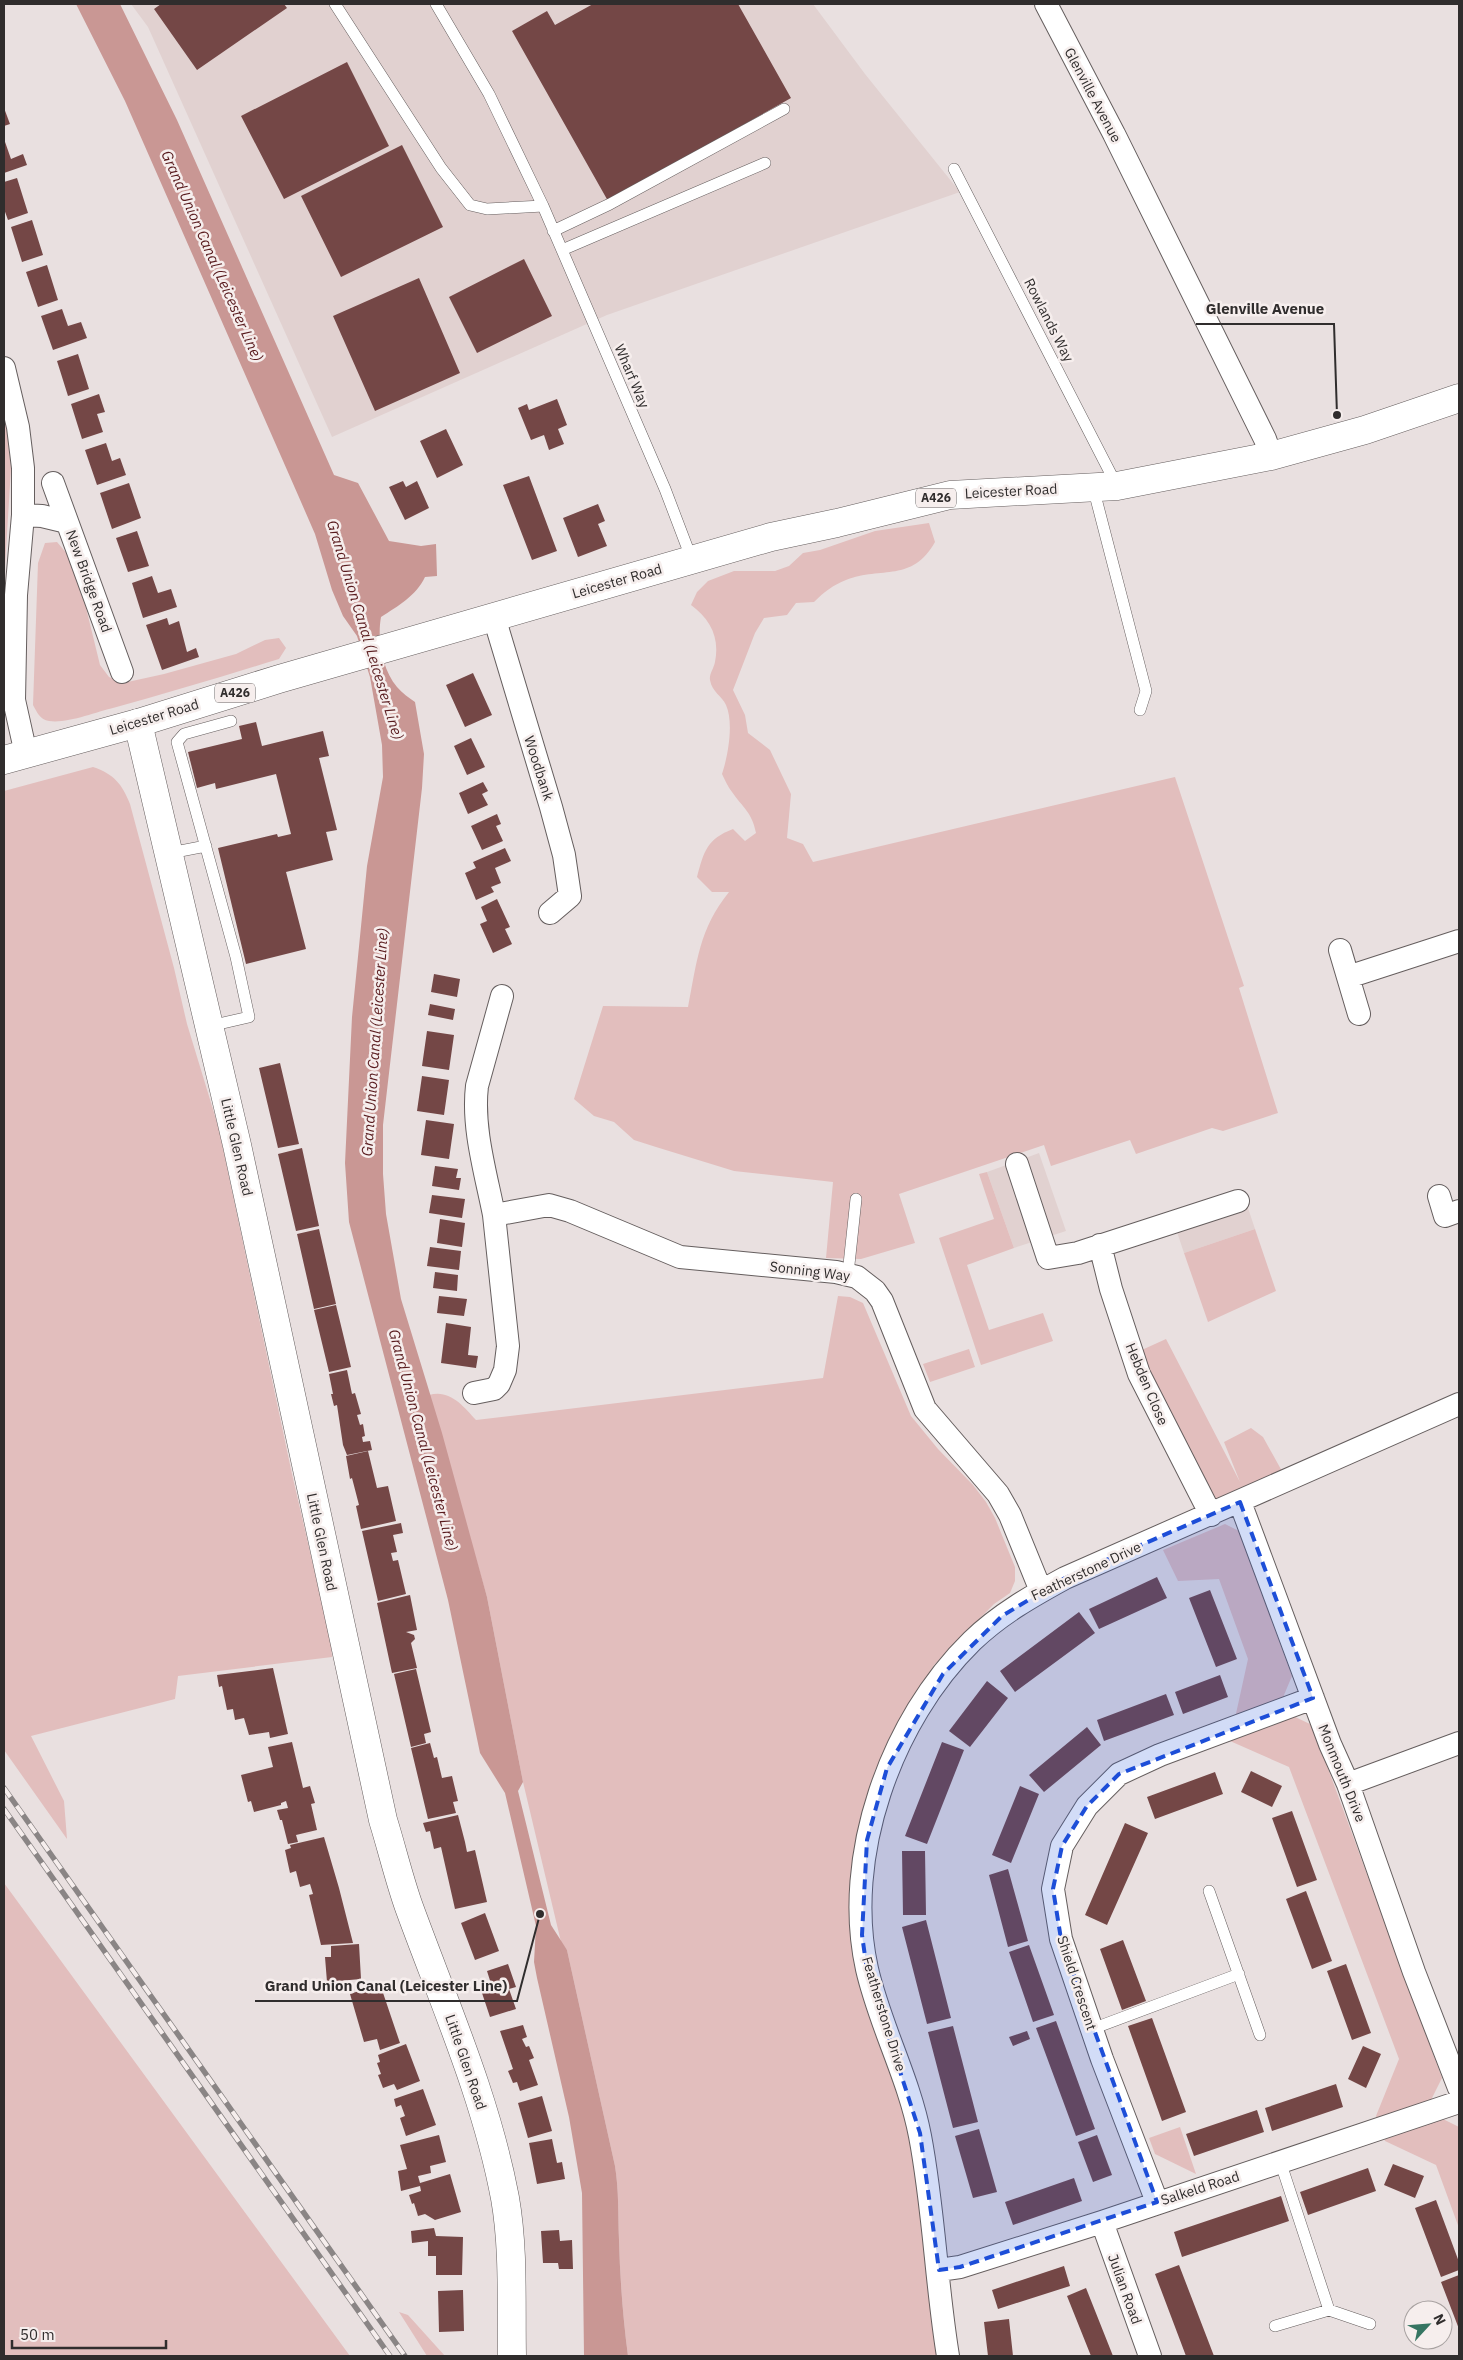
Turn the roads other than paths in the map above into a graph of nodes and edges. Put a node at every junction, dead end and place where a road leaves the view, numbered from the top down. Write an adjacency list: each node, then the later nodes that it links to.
1 (335, 4): 7 (lane)
2 (436, 4): 7 (lane, Wharf Way)
3 (1046, 4): 12 (street, Glenville Avenue)
4 (784, 109): 8 (lane)
5 (765, 163): 9 (lane)
6 (954, 169): 14 (lane, Rowlands Way)
7 (543, 206): 8 (lane, Wharf Way)
8 (554, 231): 9 (lane, Wharf Way)
9 (562, 250): 17 (lane, Wharf Way)
10 (4, 368): 15 (street)
11 (1459, 398): 12 (main road, Leicester Road / A426)
12 (1271, 456): 14 (main road, Leicester Road / A426)
13 (53, 483): 16 (street, New Bridge Road)
14 (1105, 487): 17 (main road, Leicester Road / A426); 20 (lane, Rowlands Way)
15 (23, 515): 16 (street, New Bridge Road); 23 (street)
16 (67, 522): 19 (street, New Bridge Road)
17 (692, 560): 18 (main road, Leicester Road / A426)
18 (494, 616): 22 (main road, Leicester Road / A426); 26 (street, Woodbank)
19 (122, 672)
20 (1140, 710)
21 (231, 721): 24 (lane)
22 (138, 723): 23 (main road, Leicester Road / A426); 25 (main road, Little Glen Road)
23 (15, 757)
24 (206, 846): 25 (lane); 32 (lane)
25 (170, 853): 32 (main road, Little Glen Road)
26 (550, 913)
27 (1459, 941): 29 (street)
28 (1340, 950): 29 (street)
29 (1348, 977): 31 (street)
30 (502, 996): 38 (street)
31 (1359, 1014)
32 (210, 1026): 63 (main road, Little Glen Road)
33 (1017, 1164): 39 (street)
34 (1439, 1196): 37 (street)
35 (856, 1199): 40 (lane)
36 (1238, 1201): 39 (street)
37 (1459, 1211)
38 (494, 1215): 40 (street, Sonning Way); 41 (street)
39 (1100, 1245): 44 (street, Hebden Close)
40 (848, 1274): 45 (street, Sonning Way)
41 (474, 1393)
42 (1459, 1404): 43 (street, Featherstone Drive)
43 (1240, 1502): 44 (street, Featherstone Drive); 46 (street, Monmouth Drive)
44 (1211, 1515): 45 (street, Featherstone Drive)
45 (1041, 1591): 59 (street, Featherstone Drive)
46 (1313, 1698): 48 (street, Monmouth Drive); 51 (street, Shield Crescent)
47 (1459, 1743): 48 (street)
48 (1348, 1784): 53 (street, Monmouth Drive)
49 (1209, 1890): 50 (lane)
50 (1239, 1974): 51 (lane); 52 (lane)
51 (1092, 2029): 57 (street, Shield Crescent)
52 (1260, 2035)
53 (1451, 2042): 54 (street, Monmouth Drive)
54 (1459, 2088)
55 (1459, 2102): 56 (street, Salkeld Road)
56 (1280, 2161): 57 (street, Salkeld Road); 60 (lane)
57 (1157, 2202): 58 (street, Salkeld Road)
58 (1102, 2222): 59 (street, Salkeld Road); 65 (street, Julian Road)
59 (939, 2270): 64 (street, Featherstone Drive)
60 (1329, 2310): 61 (lane); 62 (lane)
61 (1370, 2324)
62 (1275, 2326)
63 (512, 2356)
64 (948, 2356)
65 (1150, 2356)

